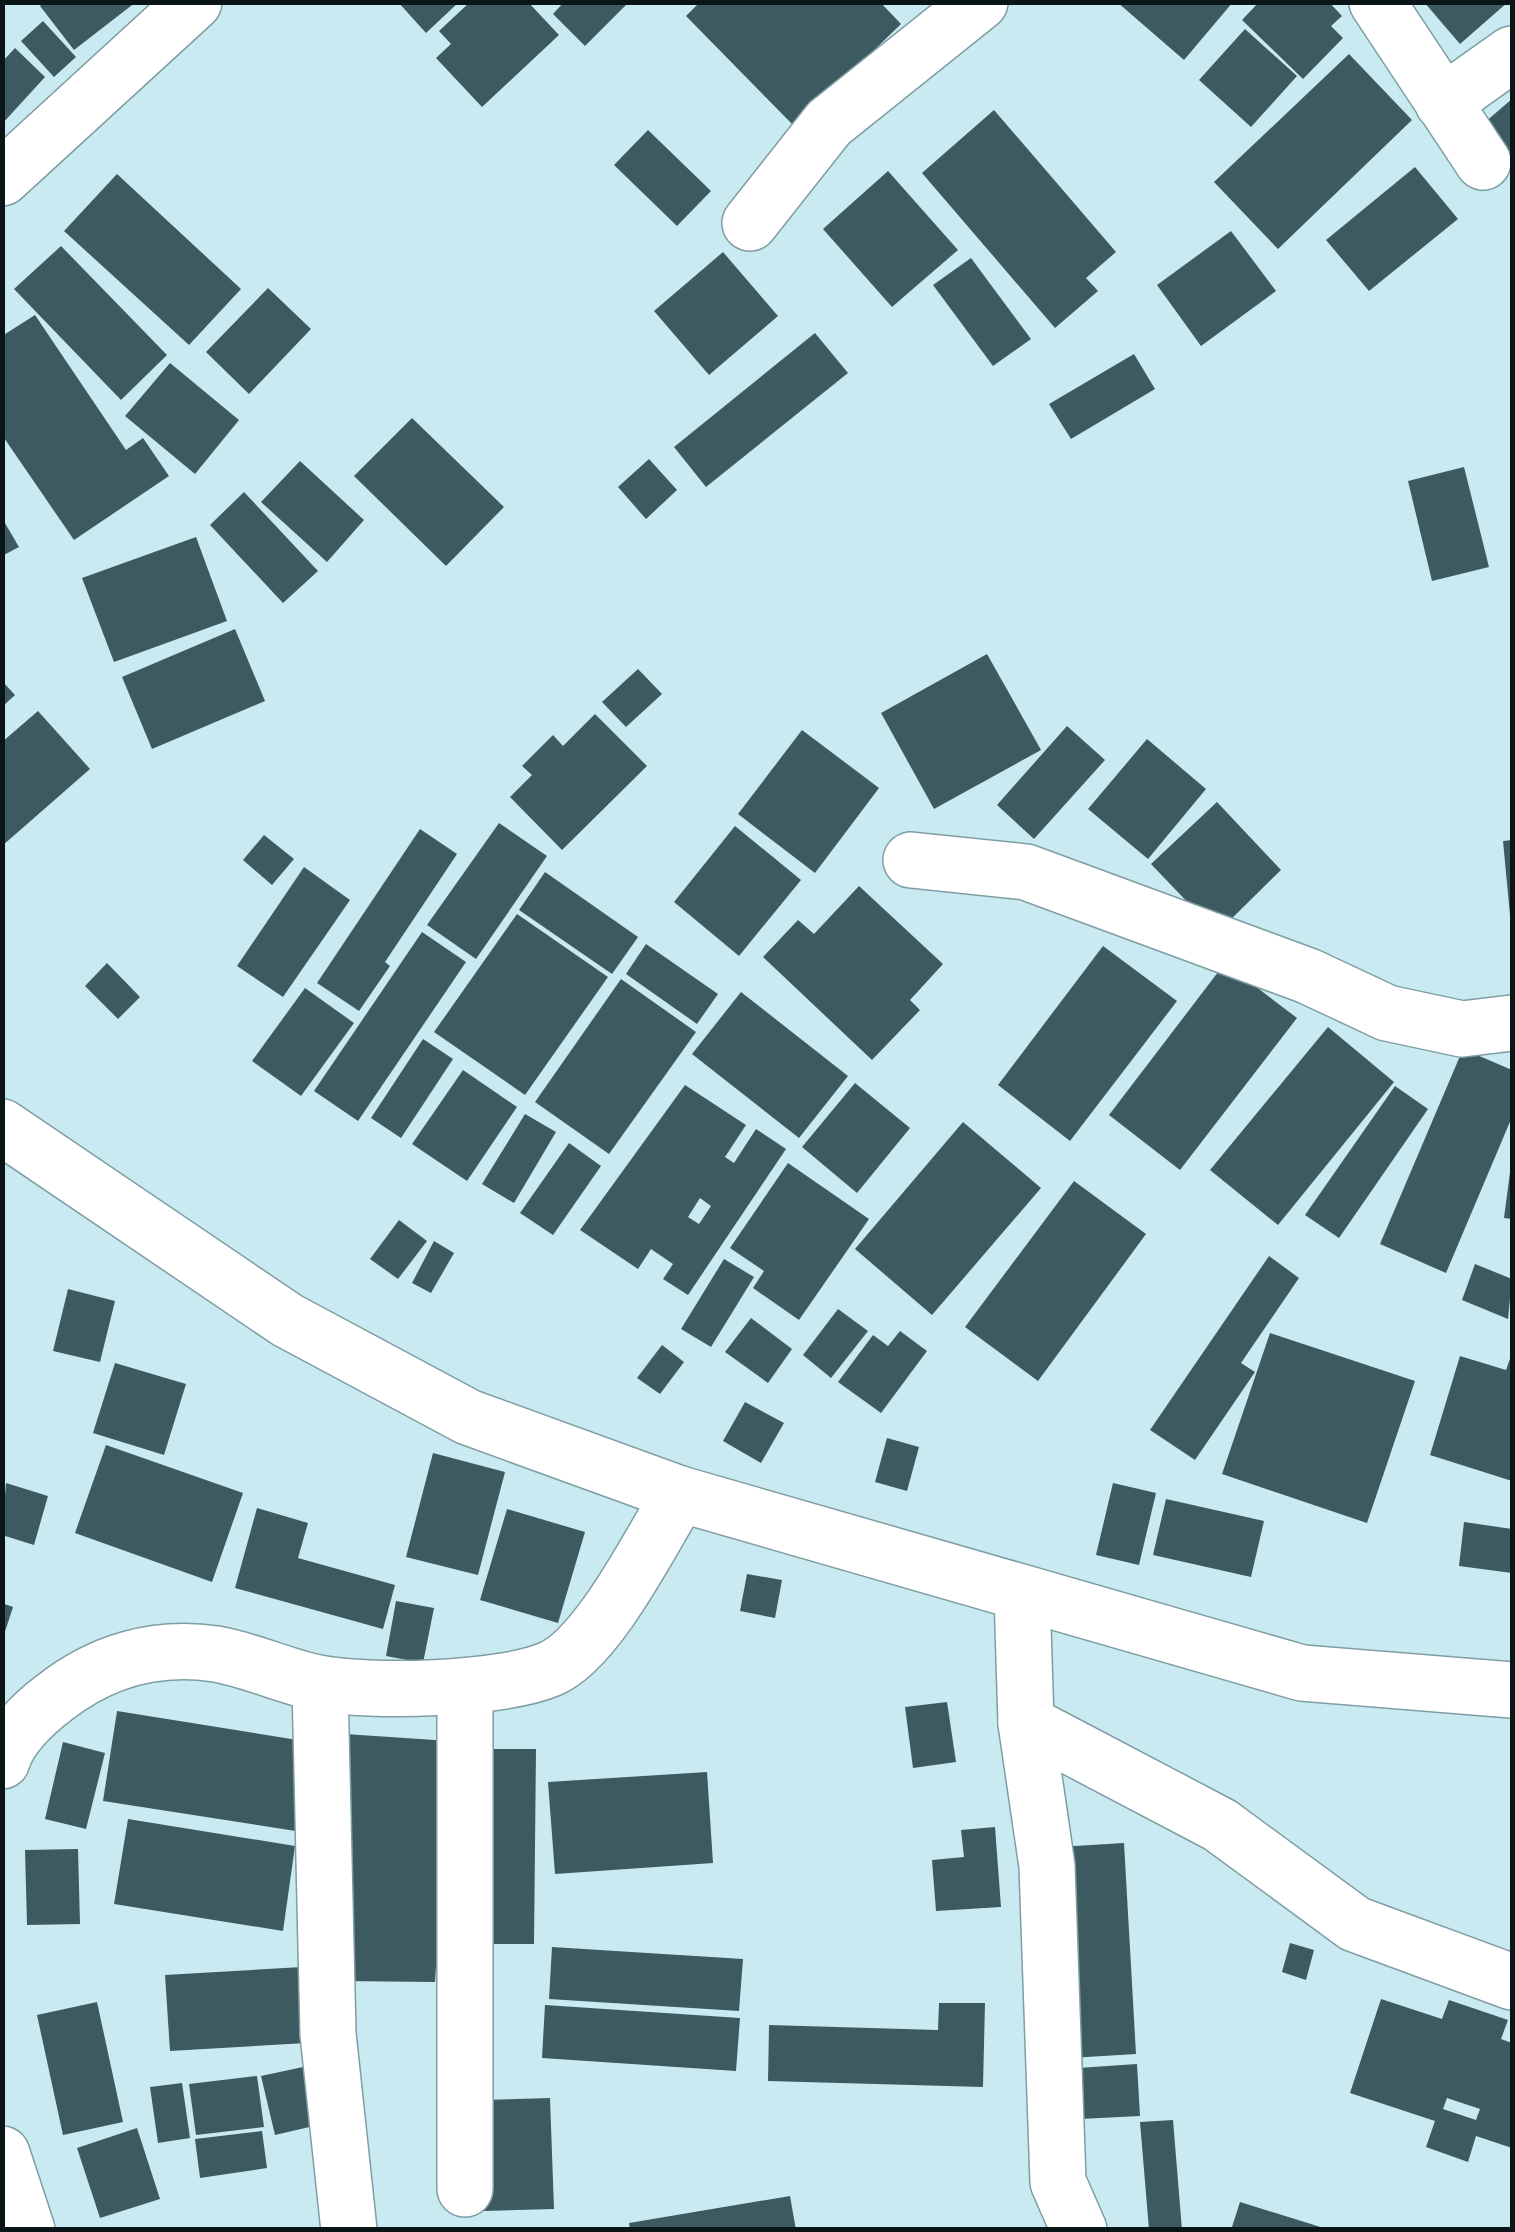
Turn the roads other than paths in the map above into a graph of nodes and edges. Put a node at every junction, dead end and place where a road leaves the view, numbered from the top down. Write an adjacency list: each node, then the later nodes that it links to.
1 (194, 2): 7 (street)
2 (980, 2): 8 (street)
3 (1377, 2): 5 (street)
4 (1512, 54): 5 (street)
5 (1443, 102): 6 (street)
6 (1483, 162)
7 (2, 178)
8 (750, 223)
9 (910, 860): 10 (street)
10 (1512, 1023)
11 (2, 1127): 12 (street)
12 (680, 1494): 13 (street); 15 (street)
13 (1022, 1594): 16 (street); 17 (street)
14 (320, 1684): 15 (street); 18 (street); 23 (street)
15 (465, 1688): 21 (street)
16 (1512, 1690)
17 (1026, 1722): 19 (street); 24 (street)
18 (2, 1762)
19 (1512, 1982)
20 (2, 2154): 22 (street)
21 (465, 2188)
22 (27, 2230)
23 (349, 2230)
24 (1079, 2230)

